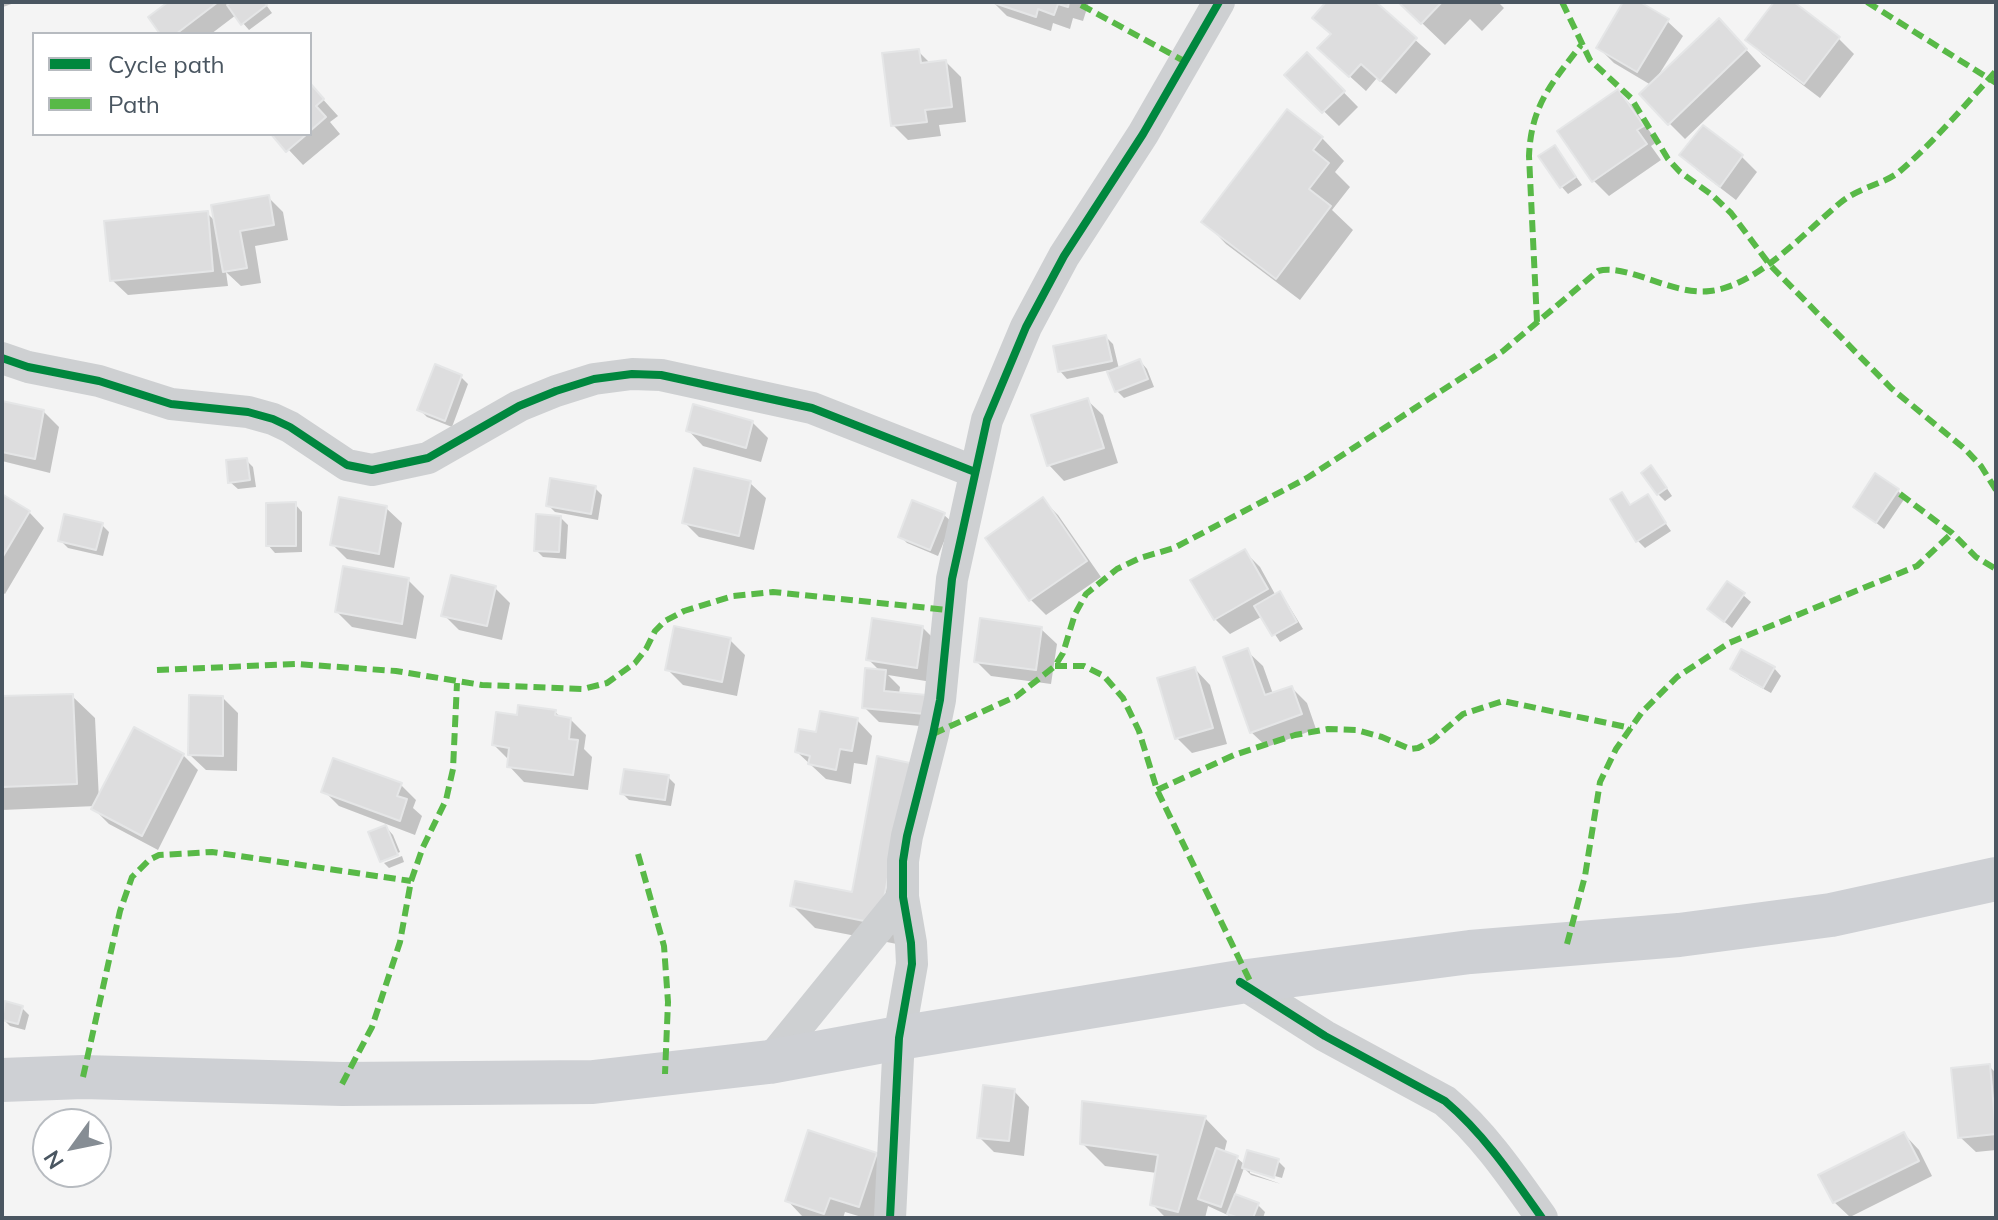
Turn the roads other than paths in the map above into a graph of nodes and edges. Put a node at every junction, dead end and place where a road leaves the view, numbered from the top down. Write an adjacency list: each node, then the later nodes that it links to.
1 (1219, 2): 3 (street)
2 (2, 358): 3 (street)
3 (975, 472): 5 (street)
4 (1996, 879): 6 (main road)
5 (903, 897): 7 (street); 8 (street)
6 (1240, 982): 7 (main road); 11 (street)
7 (899, 1038): 8 (main road); 10 (street)
8 (769, 1062): 9 (main road)
9 (2, 1080)
10 (895, 1217)
11 (1542, 1218)

